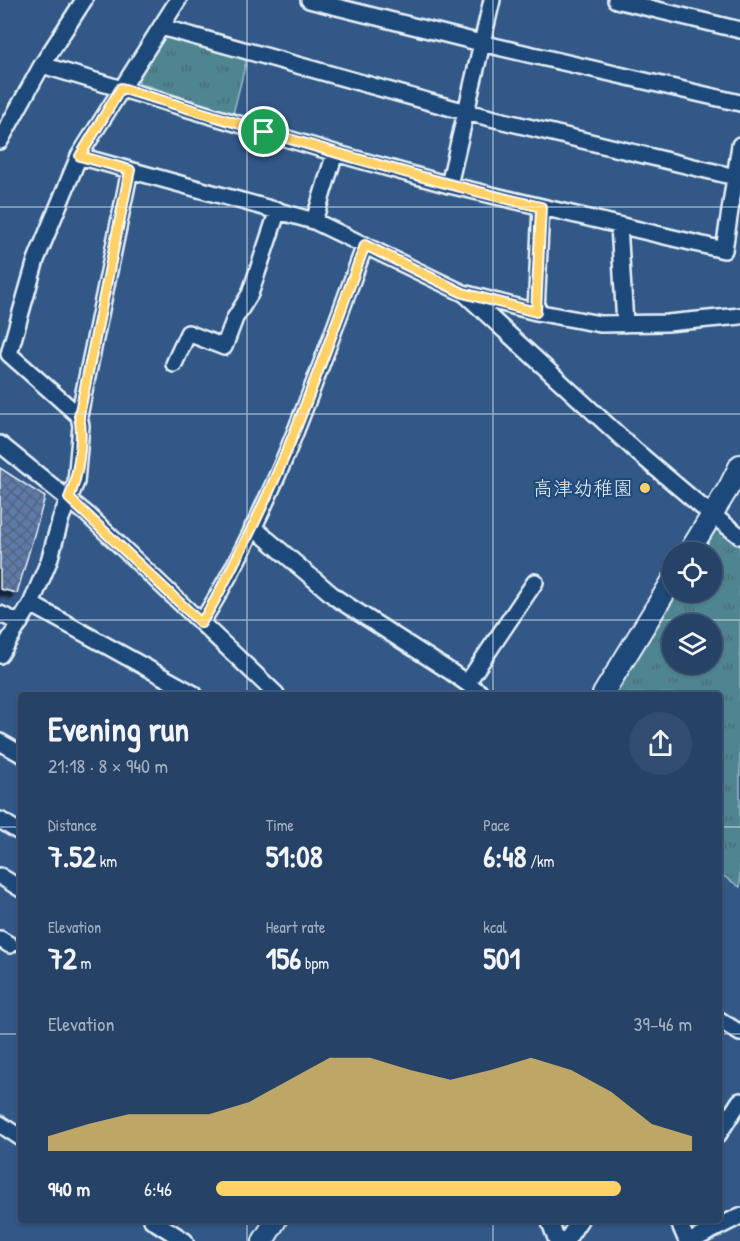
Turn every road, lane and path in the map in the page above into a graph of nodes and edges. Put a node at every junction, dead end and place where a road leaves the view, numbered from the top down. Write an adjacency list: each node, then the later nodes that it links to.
1 (84, 0): 10 (street)
2 (178, 0): 7 (street)
3 (309, 0): 9 (street)
4 (492, 0): 9 (street)
5 (616, 0): 6 (street)
6 (680, 7): 8 (street)
7 (161, 27): 11 (street); 13 (street)
8 (740, 30)
9 (481, 43): 12 (street); 13 (street)
10 (42, 65): 11 (street); 14 (street)
11 (121, 88): 16 (street); 17 (street)
12 (740, 103)
13 (466, 112): 19 (street); 20 (street)
14 (0, 141)
15 (740, 145): 19 (street)
16 (335, 153): 20 (street); 23 (street)
17 (80, 156): 18 (street); 31 (street)
18 (130, 170): 22 (street); 31 (street)
19 (735, 177): 24 (street)
20 (449, 185): 21 (street)
21 (541, 207): 24 (street); 27 (street)
22 (278, 210): 23 (street); 30 (street)
23 (315, 221): 25 (street)
24 (619, 225): 29 (street)
25 (365, 245): 26 (street); 36 (street)
26 (463, 293): 27 (street); 35 (street)
27 (536, 312): 29 (street)
28 (740, 316): 29 (street)
29 (625, 324)
30 (174, 364)
31 (79, 416): 34 (street)
32 (0, 444): 34 (street)
33 (740, 465): 35 (main road)
34 (69, 498): 41 (street); 44 (street)
35 (712, 515): 37 (street); 38 (main road)
36 (253, 527): 44 (street); 46 (street)
37 (740, 536)
38 (695, 542)
39 (536, 582): 46 (street)
40 (662, 597): 50 (main road)
41 (31, 604): 43 (street); 47 (street)
42 (0, 614): 43 (street)
43 (20, 623): 45 (street)
44 (201, 623): 48 (street)
45 (0, 655)
46 (467, 683): 49 (street)
47 (190, 692)
48 (274, 692)
49 (479, 692)
50 (604, 692)
51 (0, 742): 52 (street)
52 (18, 752)
53 (0, 820): 54 (street)
54 (18, 830)
55 (0, 876): 56 (street)
56 (18, 887)
57 (722, 1022): 58 (street)
58 (740, 1033)
59 (740, 1101): 61 (street)
60 (0, 1124): 62 (street)
61 (722, 1129)
62 (18, 1136)
63 (740, 1216): 73 (street)
64 (157, 1223): 69 (street)
65 (274, 1223): 70 (main road)
66 (550, 1223): 71 (street)
67 (578, 1223): 72 (street)
68 (680, 1223): 73 (street)
69 (185, 1241)
70 (263, 1241)
71 (557, 1241)
72 (566, 1241)
73 (689, 1241)

